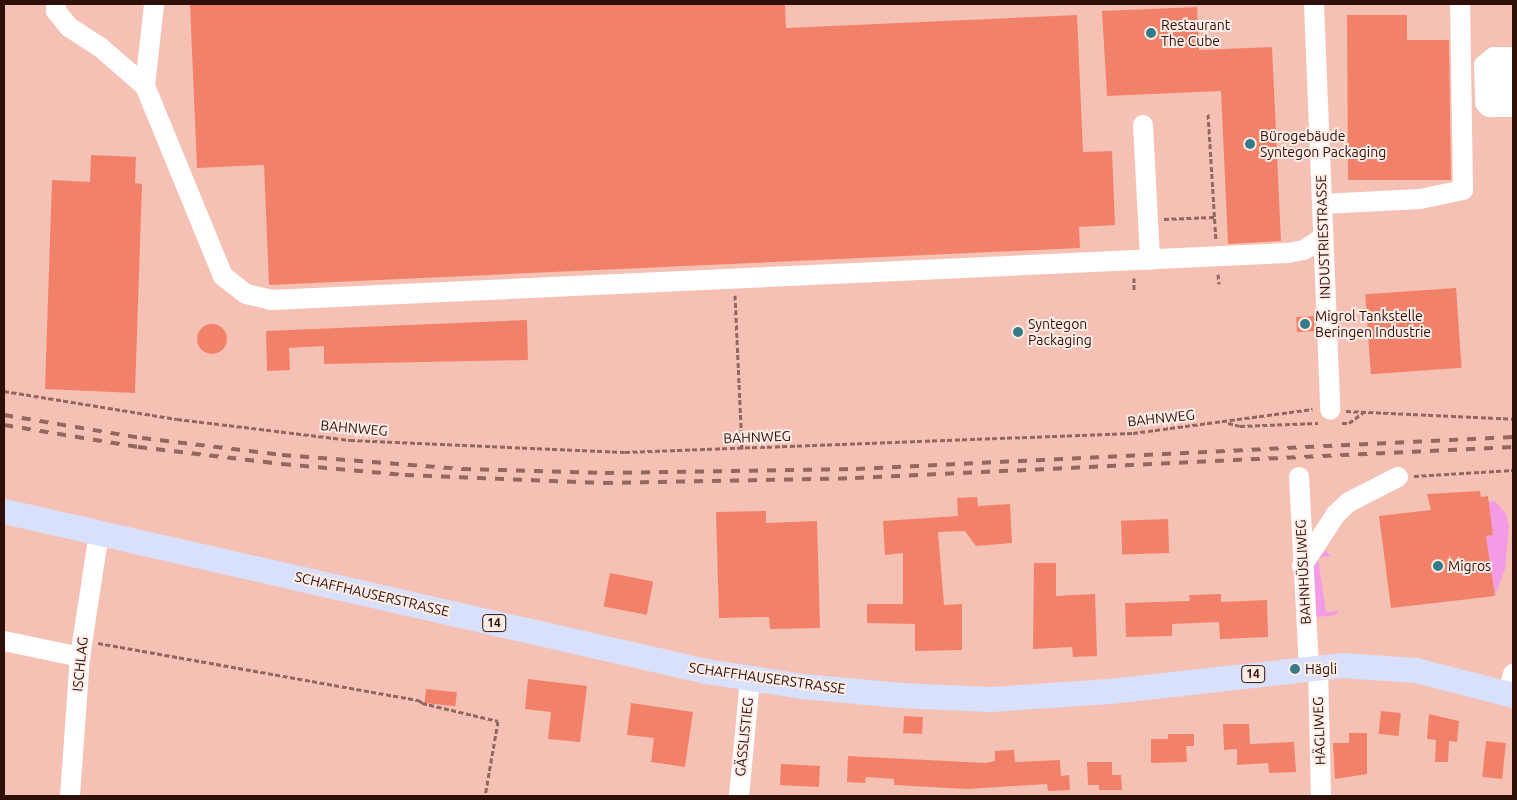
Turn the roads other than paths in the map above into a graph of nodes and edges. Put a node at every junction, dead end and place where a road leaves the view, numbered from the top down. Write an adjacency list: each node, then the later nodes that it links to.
1 (56, 4): 6 (street)
2 (154, 4): 6 (street)
3 (1314, 4): 9 (street, INDUSTRIESTRASSE)
4 (1460, 4): 9 (street)
5 (1513, 57): 7 (street)
6 (146, 86): 11 (street)
7 (1511, 107)
8 (1143, 126): 11 (street)
9 (1322, 204): 10 (street, INDUSTRIESTRASSE)
10 (1322, 238): 11 (street); 12 (street, INDUSTRIESTRASSE)
11 (1150, 260)
12 (1330, 418)
13 (1299, 477): 17 (street, BAHNHÜSLIWEG)
14 (1398, 477): 17 (street)
15 (4, 511): 16 (main road, SCHAFFHAUSERSTRASSE / 14)
16 (99, 533): 19 (street, ISCHLAG); 21 (main road, SCHAFFHAUSERSTRASSE / 14)
17 (1302, 566): 20 (street, BAHNHÜSLIWEG)
18 (4, 640): 19 (street)
19 (81, 649): 23 (street, ISCHLAG)
20 (1313, 667): 21 (main road, SCHAFFHAUSERSTRASSE / 14); 22 (main road, SCHAFFHAUSERSTRASSE / 14); 25 (street, HÄGLIWEG)
21 (750, 679): 24 (street, GÄSSLISTIEG)
22 (1512, 687)
23 (70, 796)
24 (739, 796)
25 (1321, 796)

